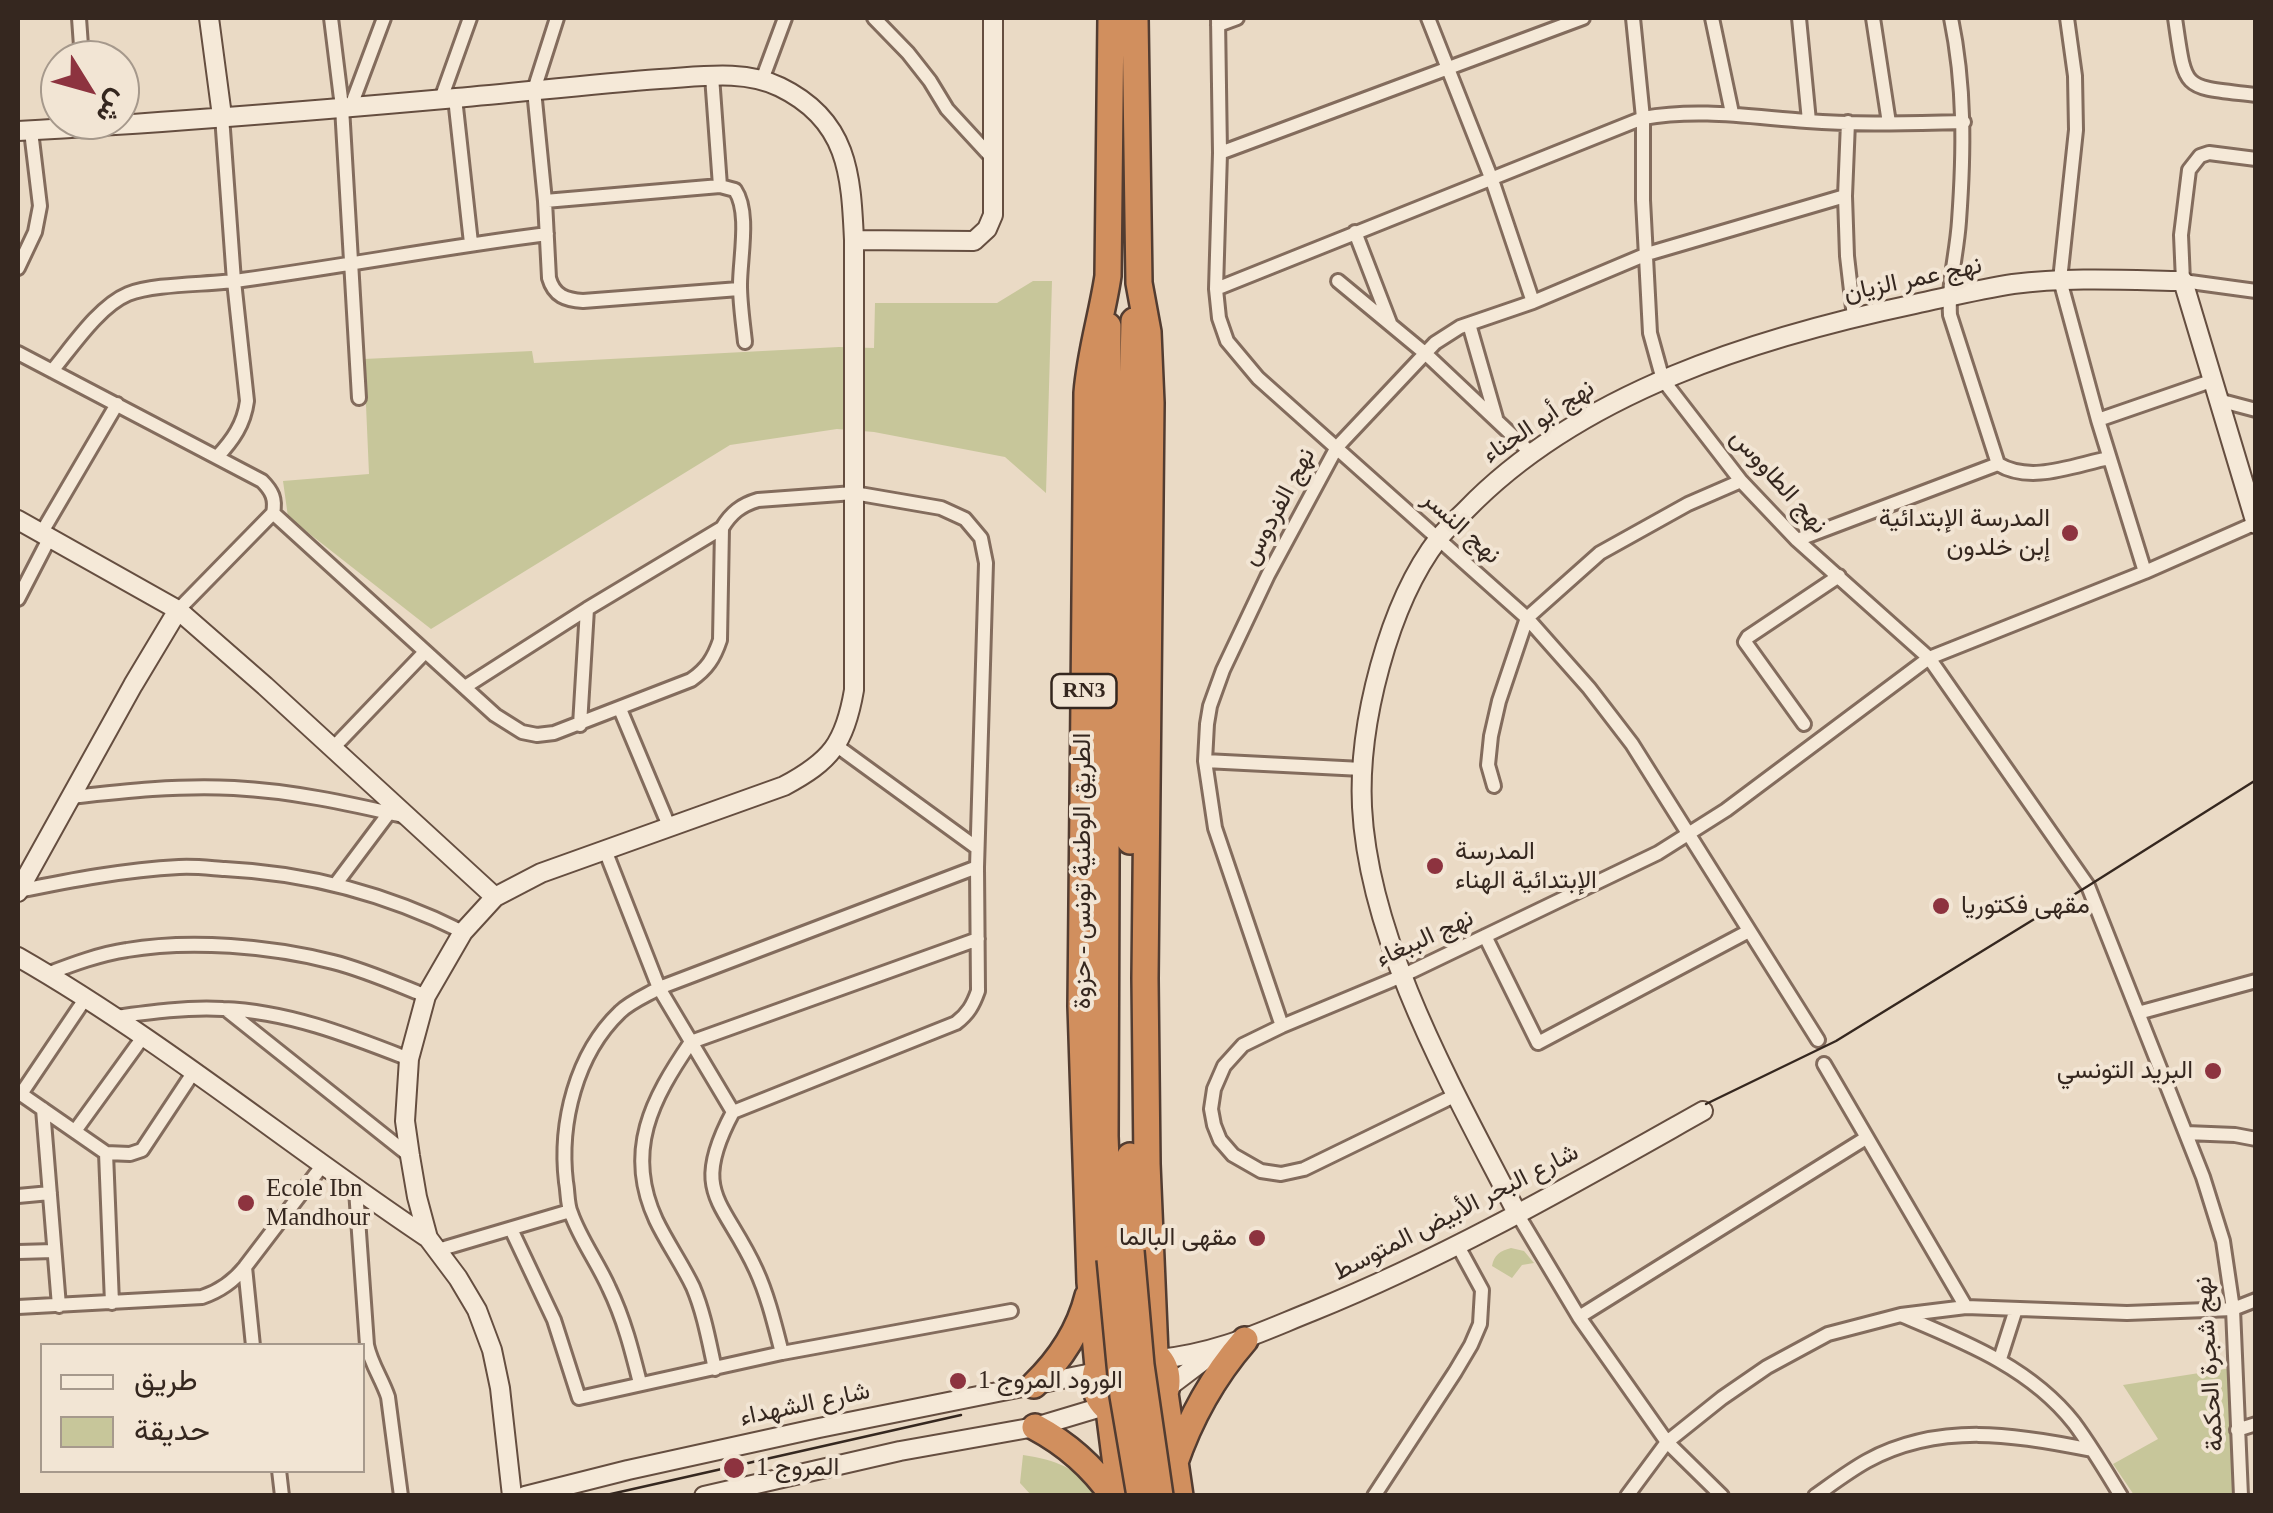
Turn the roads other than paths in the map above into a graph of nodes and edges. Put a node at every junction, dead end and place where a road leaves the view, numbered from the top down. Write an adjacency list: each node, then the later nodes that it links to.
1 (209, 18): 30 (street)
2 (332, 18): 28 (street)
3 (381, 18): 28 (street)
4 (470, 18): 27 (street)
5 (556, 18): 25 (street)
6 (784, 18): 24 (street)
7 (874, 18): 40 (street)
8 (993, 18): 40 (street)
9 (1111, 18): 52 (highway, الطريق الوطنية تونس - حزوة / RN3)
10 (1136, 18): 57 (highway, RN3)
11 (1237, 18): 21 (street)
12 (1428, 18): 22 (street)
13 (1583, 18): 22 (street)
14 (1633, 18): 31 (street, نهج الطاووس)
15 (1712, 18): 29 (street)
16 (1799, 18): 33 (street)
17 (1874, 18): 36 (street)
18 (1951, 18): 35 (street)
19 (2067, 18): 53 (street)
20 (2175, 18): 26 (street)
21 (1218, 21): 38 (street, نهج النسر)
22 (1448, 66): 38 (street); 41 (street)
23 (712, 76): 24 (street); 25 (street); 42 (street)
24 (762, 80): 47 (street)
25 (534, 90): 27 (street); 44 (street)
26 (2256, 95)
27 (448, 98): 28 (street); 48 (street)
28 (347, 106): 30 (street); 50 (street)
29 (1732, 114): 31 (street); 33 (street)
30 (222, 116): 32 (street); 56 (street)
31 (1643, 118): 41 (street); 49 (street, نهج الطاووس)
32 (140, 121)
33 (1809, 122): 34 (street)
34 (1848, 122): 36 (street); 43 (street)
35 (1964, 122): 36 (street); 61 (street)
36 (1889, 123)
37 (24, 131): 51 (street)
38 (1220, 153): 59 (street, نهج النسر)
39 (2256, 158): 55 (street)
40 (994, 160): 47 (street)
41 (1492, 180): 45 (street); 62 (street)
42 (720, 186): 44 (street); 58 (street)
43 (1844, 196): 49 (street, نهج الفردوس); 63 (street)
44 (545, 200): 46 (street)
45 (1355, 232): 59 (street); 65 (street)
46 (547, 234): 48 (street); 58 (street)
47 (854, 240): 84 (street)
48 (471, 244): 50 (street)
49 (1646, 254): 62 (street, نهج الفردوس); 70 (street, نهج الطاووس)
50 (351, 264): 56 (street); 72 (street)
51 (18, 268)
52 (1108, 276): 163 (highway); 165 (highway, الطريق الوطنية تونس - حزوة / RN3)
53 (2060, 280): 55 (street, نهج عمر الزيان); 61 (street, نهج عمر الزيان); 77 (street)
54 (1338, 281): 65 (street)
55 (2183, 281): 60 (street); 71 (street)
56 (234, 282): 69 (street); 80 (street)
57 (1139, 283): 163 (highway); 179 (highway, RN3)
58 (740, 289): 66 (street)
59 (1216, 289): 78 (street, نهج النسر)
60 (2256, 291)
61 (1948, 297): 63 (street, نهج عمر الزيان); 82 (street)
62 (1533, 302): 64 (street, نهج الفردوس)
63 (1854, 317): 70 (street, نهج عمر الزيان)
64 (1469, 324): 68 (street, نهج الفردوس); 76 (street)
65 (1392, 327): 68 (street)
66 (745, 342)
67 (18, 353): 69 (street)
68 (1426, 354): 76 (street); 78 (street, نهج الفردوس)
69 (52, 370): 74 (street)
70 (1663, 380): 79 (street, نهج أبو الحناء); 83 (street, نهج الطاووس)
71 (2211, 382): 73 (street); 77 (street)
72 (359, 398)
73 (2218, 400): 75 (street); 87 (street)
74 (116, 404): 80 (street); 89 (street)
75 (2256, 410)
76 (1497, 420): 79 (street)
77 (2098, 420): 81 (street)
78 (1337, 446): 90 (street, نهج النسر); 106 (street, نهج الفردوس)
79 (1532, 453): 90 (street, نهج أبو الحناء)
80 (217, 457): 85 (street)
81 (2109, 458): 82 (street); 92 (street)
82 (1998, 464): 91 (street)
83 (1741, 481): 91 (street, نهج الطاووس); 97 (street)
84 (854, 494): 88 (street); 104 (street); 113 (street)
85 (273, 513): 96 (street); 98 (street)
86 (18, 520): 89 (street)
87 (2255, 524): 92 (street, نهج الببغاء)
88 (722, 528): 95 (street); 101 (street)
89 (46, 535): 94 (street); 96 (street)
90 (1439, 538): 97 (street, نهج النسر); 107 (street, نهج أبو الحناء)
91 (1797, 540): 93 (street, نهج الطاووس)
92 (2145, 572): 99 (street, نهج الببغاء)
93 (1838, 576): 99 (street, نهج الطاووس); 102 (street)
94 (18, 598)
95 (587, 609): 100 (street); 103 (street)
96 (178, 610): 105 (street); 109 (street)
97 (1527, 618): 108 (street); 112 (street, نهج النسر)
98 (425, 652): 100 (street); 105 (street)
99 (1929, 658): 112 (street, نهج الببغاء); 118 (street, نهج الطاووس)
100 (465, 687): 103 (street)
101 (620, 709): 103 (street); 111 (street)
102 (1804, 724)
103 (580, 725)
104 (836, 746): 111 (street); 113 (street)
105 (333, 748): 110 (street)
106 (1205, 761): 107 (street); 134 (street, نهج الفردوس)
107 (1362, 769): 126 (street, نهج أبو الحناء)
108 (1494, 786)
109 (71, 797): 110 (street); 117 (street)
110 (397, 814): 116 (street); 119 (street)
111 (669, 826): 114 (street)
112 (1687, 834): 121 (street, نهج النسر); 122 (street, نهج الببغاء)
113 (977, 848): 115 (street)
114 (604, 850): 119 (street); 128 (street)
115 (977, 867): 123 (street); 128 (street)
116 (335, 885): 117 (street); 120 (street)
117 (18, 892)
118 (2092, 894): 132 (street, نهج شجرة الحكمة)
119 (495, 897): 120 (street)
120 (463, 932): 129 (street)
121 (1749, 932): 122 (street); 136 (street, نهج النسر)
122 (1485, 936): 126 (street, نهج الببغاء)
123 (978, 939): 137 (street); 144 (street)
124 (18, 956): 125 (street)
125 (47, 974): 129 (street); 130 (street)
126 (1402, 976): 134 (street, نهج الببغاء); 142 (street, نهج أبو الحناء)
127 (2256, 981): 132 (street)
128 (660, 988): 137 (street); 156 (street)
129 (426, 996): 138 (street)
130 (84, 999): 133 (street); 141 (street)
131 (224, 1008): 133 (street); 138 (street); 151 (street)
132 (2138, 1013): 147 (street, نهج شجرة الحكمة)
133 (113, 1017): 135 (street)
134 (1282, 1026): 142 (street, نهج الببغاء)
135 (142, 1037): 140 (street); 146 (street)
136 (1818, 1040)
137 (692, 1042): 144 (street); 181 (street)
138 (409, 1059): 151 (street)
139 (1824, 1064): 148 (street)
140 (194, 1073): 150 (street); 152 (street)
141 (19, 1093): 143 (street)
142 (1456, 1095): 157 (street, نهج أبو الحناء)
143 (42, 1109): 146 (street); 154 (street)
144 (732, 1112): 178 (street)
145 (1703, 1112): 157 (street, شارع البحر الأبيض المتوسط)
146 (76, 1131): 150 (street)
147 (2186, 1132): 149 (street); 172 (street, نهج شجرة الحكمة)
148 (1866, 1138): 170 (street); 175 (street)
149 (2256, 1140)
150 (106, 1153): 167 (street)
151 (410, 1156): 159 (street)
152 (322, 1166): 153 (street); 164 (street)
153 (356, 1190): 159 (street); 193 (street)
154 (50, 1194): 155 (street); 161 (street)
155 (18, 1196)
156 (570, 1211): 158 (street); 183 (street)
157 (1518, 1215): 160 (street, شارع البحر الأبيض المتوسط); 175 (street)
158 (511, 1229): 159 (street); 183 (street)
159 (433, 1244): 194 (street)
160 (1458, 1246): 177 (street, شارع البحر الأبيض المتوسط); 202 (street)
161 (54, 1251): 162 (street); 169 (street)
162 (18, 1252)
163 (1120, 1255): 199 (highway, bridge); 200 (highway, bridge)
164 (245, 1268): 167 (street); 176 (street)
165 (1090, 1282): 182 (highway, الطريق الوطنية تونس - حزوة / RN3); 184 (highway)
166 (2256, 1300): 172 (street)
167 (112, 1303): 169 (street)
168 (18, 1306): 169 (street)
169 (59, 1306)
170 (1966, 1307): 171 (street); 174 (street)
171 (2016, 1309): 172 (street); 180 (street)
172 (2233, 1310): 189 (street, نهج شجرة الحكمة)
173 (1011, 1311): 178 (street)
174 (1901, 1314): 180 (street); 190 (street)
175 (1579, 1317): 190 (street)
176 (253, 1343)
177 (1235, 1343): 179 (street, شارع البحر الأبيض المتوسط); 185 (street, شارع البحر الأبيض المتوسط); 192 (highway)
178 (782, 1354): 181 (street)
179 (1158, 1356): 182 (highway); 185 (highway, RN3)
180 (2000, 1359): 191 (street)
181 (716, 1369): 183 (street)
182 (1098, 1369): 184 (street, شارع الشهداء); 186 (highway, الطريق الوطنية تونس - حزوة / RN3)
183 (640, 1383)
184 (1034, 1385): 195 (street, شارع الشهداء)
185 (1166, 1390): 186 (highway); 192 (highway, RN3)
186 (1107, 1408): 188 (street); 198 (highway, RN3)
187 (2256, 1424): 189 (street)
188 (1035, 1428): 196 (street); 197 (highway)
189 (2236, 1430): 207 (street, نهج شجرة الحكمة)
190 (1667, 1442): 203 (street); 204 (street)
191 (2092, 1450): 205 (street); 206 (street)
192 (1174, 1465): 201 (highway, RN3)
193 (401, 1496)
194 (512, 1496)
195 (526, 1496)
196 (704, 1496)
197 (1112, 1496)
198 (1120, 1496)
199 (1140, 1496)
200 (1160, 1496)
201 (1180, 1496)
202 (1374, 1496)
203 (1626, 1496)
204 (1722, 1496)
205 (1816, 1496)
206 (2121, 1496)
207 (2241, 1496)

